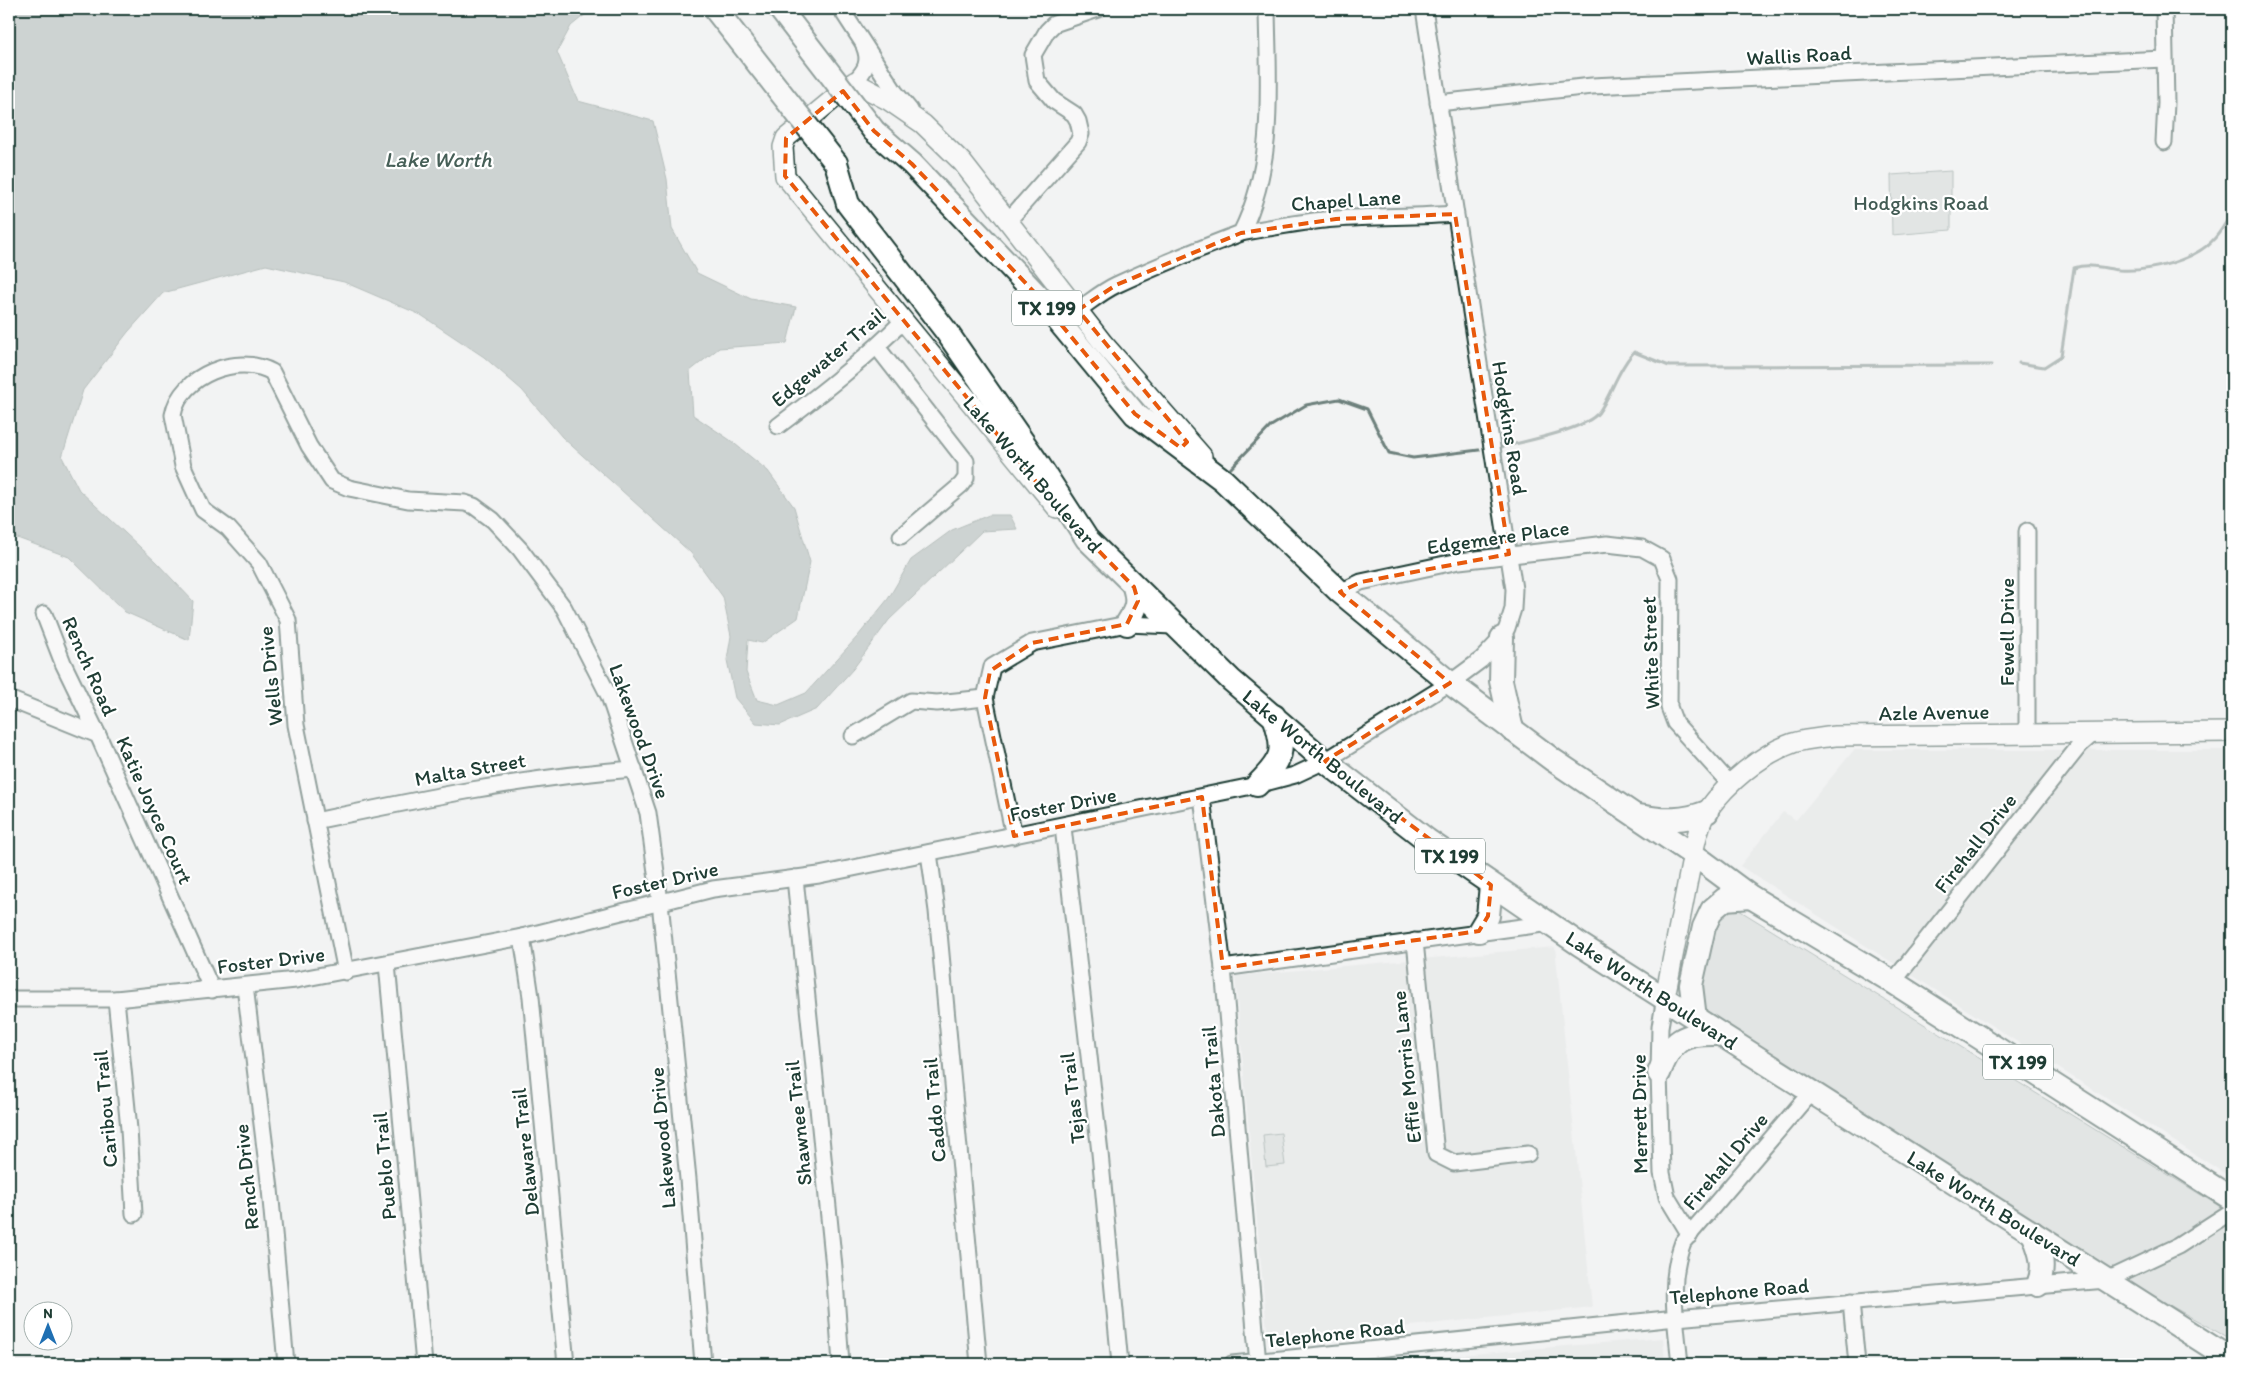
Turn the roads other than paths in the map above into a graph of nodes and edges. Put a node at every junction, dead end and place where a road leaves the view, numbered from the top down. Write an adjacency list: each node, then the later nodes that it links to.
1 (715, 9): 25 (highway, TX 199, bridge)
2 (780, 9): 22 (highway, TX 199, bridge)
3 (841, 9): 8 (street)
4 (1098, 9): 15 (street)
5 (1268, 9): 16 (street)
6 (1424, 9): 11 (street, Hodgkins Road)
7 (2164, 9): 9 (street)
8 (862, 42): 10 (street); 12 (street)
9 (2164, 59): 11 (street, Wallis Road); 13 (street)
10 (854, 82): 12 (main road, TX 199); 18 (main road, Lake Worth Boulevard / TX 199)
11 (1438, 103): 14 (street, Hodgkins Road)
12 (923, 124): 15 (main road, TX 199)
13 (2164, 142)
14 (1455, 214): 16 (street, Chapel Lane); 26 (street, Hodgkins Road)
15 (1008, 221): 17 (main road, TX 199)
16 (1241, 233): 17 (street, Chapel Lane)
17 (1078, 310): 22 (main road, TX 199)
18 (904, 320): 19 (street, Edgewater Trail); 25 (main road, Lake Worth Boulevard / TX 199)
19 (877, 347): 21 (street, Edgewater Trail); 24 (street)
20 (174, 408): 45 (street, Lakewood Drive); 51 (street, Wells Drive)
21 (778, 426)
22 (1224, 480): 29 (highway, TX 199)
23 (2027, 531): 40 (street, Fewell Drive)
24 (901, 536)
25 (1087, 539): 28 (highway, Lake Worth Boulevard / TX 199)
26 (1509, 554): 27 (street, Edgemere Place); 29 (street, Edgemere Place); 33 (street, Hodgkins Road)
27 (1662, 559): 47 (street, White Street)
28 (1134, 587): 31 (highway); 32 (highway, Lake Worth Boulevard / TX 199)
29 (1340, 592): 34 (highway, TX 199)
30 (44, 614): 42 (street, Rench Road)
31 (1127, 624): 32 (street); 35 (street)
32 (1173, 626): 37 (highway, Lake Worth Boulevard / TX 199)
33 (1502, 638): 34 (street, Hodgkins Road); 38 (highway)
34 (1450, 683): 38 (highway, TX 199); 44 (street, Hodgkins Road)
35 (985, 698): 43 (street); 53 (street)
36 (9, 699): 42 (street, Katie Joyce Court)
37 (1274, 716): 44 (highway, Lake Worth Boulevard / TX 199); 46 (highway)
38 (1512, 730): 50 (highway, TX 199)
39 (2232, 732): 41 (main road, Azle Avenue)
40 (2027, 733): 41 (main road, Azle Avenue); 47 (main road, Azle Avenue)
41 (2094, 733): 67 (street, Firehall Drive)
42 (98, 735): 69 (street, Katie Joyce Court)
43 (852, 736)
44 (1325, 761): 46 (street, Foster Drive); 57 (highway, Lake Worth Boulevard / TX 199)
45 (634, 769): 51 (street, Malta Street); 59 (street, Lakewood Drive)
46 (1257, 785): 48 (street, Foster Drive)
47 (1731, 785): 49 (main road, Azle Avenue)
48 (1202, 797): 52 (street, Foster Drive); 65 (street, Dakota Trail)
49 (1707, 812): 50 (highway); 55 (main road, Azle Avenue)
50 (1634, 815): 55 (highway, TX 199)
51 (315, 821): 66 (street, Wells Drive)
52 (1063, 827): 53 (street, Foster Drive); 95 (street, Tejas Trail)
53 (1014, 836): 54 (street, Foster Drive)
54 (929, 853): 56 (street, Foster Drive); 94 (street, Caddo Trail)
55 (1692, 854): 58 (highway, TX 199); 70 (main road, Merrett Drive)
56 (795, 878): 59 (street, Foster Drive); 93 (street, Shawnee Trail)
57 (1491, 885): 60 (highway, Lake Worth Boulevard / TX 199); 61 (highway)
58 (1751, 897): 67 (highway, TX 199); 73 (highway)
59 (660, 902): 62 (street, Foster Drive); 92 (street, Lakewood Drive)
60 (1550, 923): 61 (street); 70 (highway, Lake Worth Boulevard / TX 199)
61 (1479, 931): 63 (street)
62 (522, 937): 64 (street, Foster Drive); 91 (street, Delaware Trail)
63 (1415, 941): 65 (street); 77 (street, Effie Morris Lane)
64 (387, 964): 66 (street, Foster Drive); 90 (street, Pueblo Trail)
65 (1224, 968): 88 (street, Dakota Trail)
66 (346, 972): 68 (street, Foster Drive)
67 (1893, 982): 78 (highway, TX 199)
68 (246, 986): 69 (street, Foster Drive); 89 (street, Rench Drive)
69 (212, 990): 72 (street, Foster Drive)
70 (1665, 997): 73 (highway, Lake Worth Boulevard / TX 199); 75 (street, Merrett Drive)
71 (9, 999): 72 (street, Foster Drive)
72 (116, 1000): 80 (street, Caribou Trail)
73 (1695, 1018): 74 (highway, Lake Worth Boulevard / TX 199)
74 (1718, 1034): 75 (highway); 76 (highway, Lake Worth Boulevard / TX 199)
75 (1658, 1073): 82 (street, Merrett Drive)
76 (1811, 1092): 81 (highway, Lake Worth Boulevard / TX 199); 82 (street, Firehall Drive)
77 (1528, 1154)
78 (2232, 1199)
79 (2232, 1211): 83 (street, Telephone Road)
80 (134, 1214)
81 (2032, 1233): 83 (highway, Lake Worth Boulevard / TX 199); 84 (highway)
82 (1690, 1235): 86 (street)
83 (2106, 1280): 84 (street, Telephone Road); 87 (highway, Lake Worth Boulevard / TX 199)
84 (2038, 1285): 85 (street, Telephone Road)
85 (1851, 1302): 86 (street, Telephone Road); 98 (street)
86 (1676, 1318): 88 (street, Telephone Road); 97 (street)
87 (2232, 1360)
88 (1258, 1363): 96 (street, Telephone Road)
89 (286, 1364)
90 (424, 1364)
91 (566, 1364)
92 (703, 1364)
93 (841, 1364)
94 (980, 1364)
95 (1120, 1364)
96 (1232, 1364)
97 (1680, 1364)
98 (1857, 1364)

